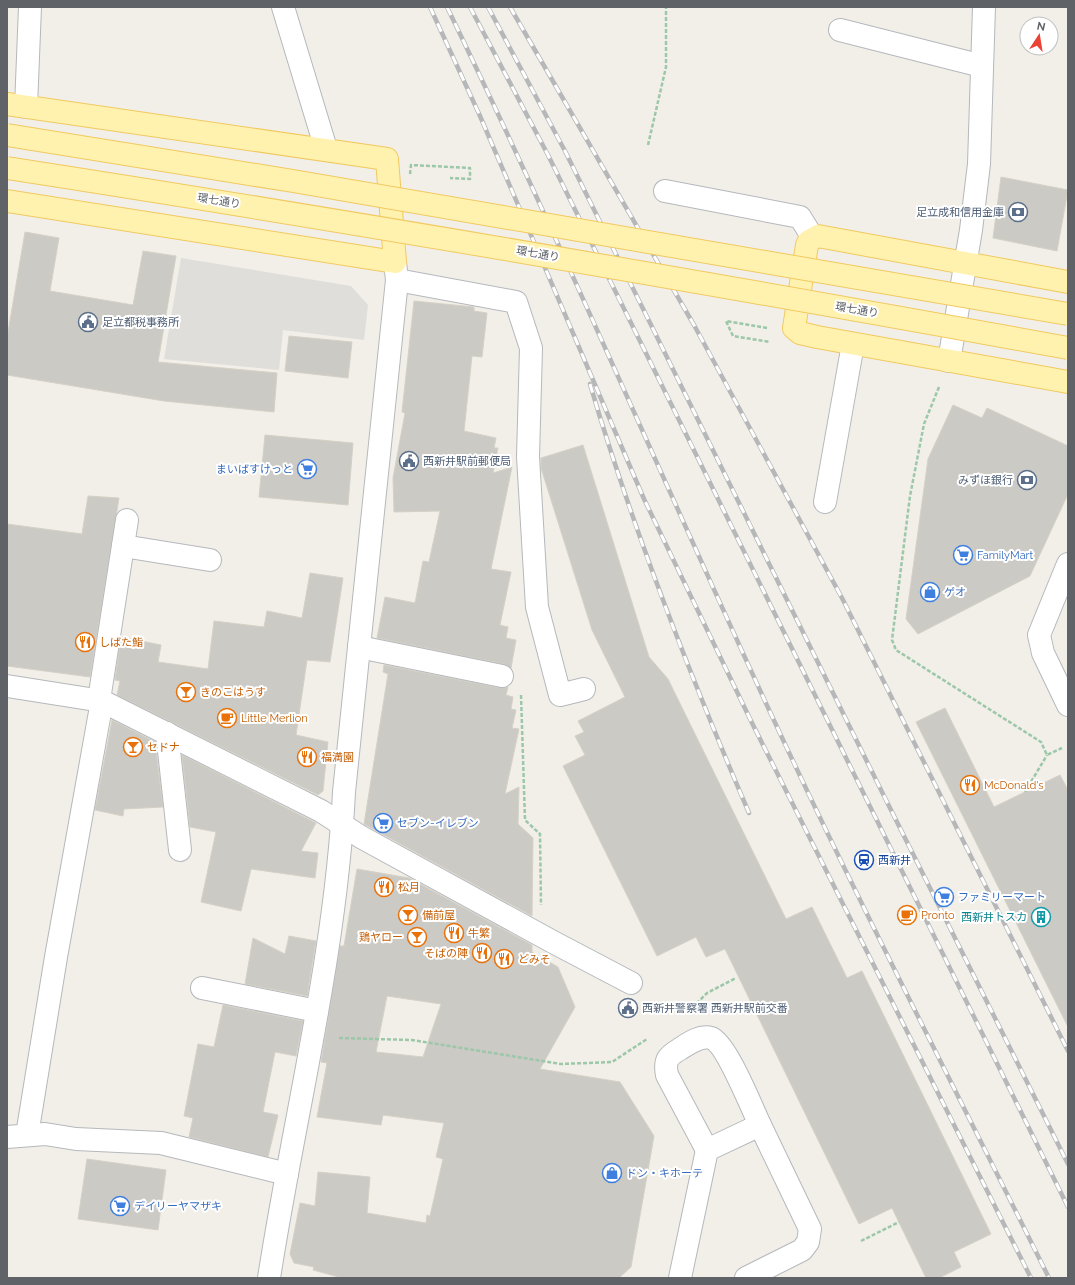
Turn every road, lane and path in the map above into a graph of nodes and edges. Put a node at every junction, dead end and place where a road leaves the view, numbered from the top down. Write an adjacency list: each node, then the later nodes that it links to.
1 (30, 7): 7 (street)
2 (283, 7): 10 (street)
3 (666, 7): 9 (path)
4 (984, 7): 6 (street)
5 (840, 30): 6 (street)
6 (982, 66): 17 (street)
7 (17, 105): 10 (main road)
8 (7, 135): 20 (main road, bridge)
9 (648, 145)
10 (326, 149): 18 (main road)
11 (7, 168): 24 (main road, 環七通り, bridge)
12 (442, 178): 13 (path, bridge)
13 (409, 179)
14 (665, 190): 16 (street)
15 (7, 201): 18 (main road)
16 (813, 238): 17 (main road); 23 (main road)
17 (965, 263): 19 (main road); 25 (street)
18 (396, 271): 32 (street); 35 (street)
19 (1068, 282)
20 (1068, 314)
21 (735, 323): 22 (path)
22 (772, 342)
23 (853, 344): 25 (main road); 27 (street)
24 (1068, 348)
25 (949, 361): 26 (main road); 41 (path)
26 (1068, 382)
27 (825, 502)
28 (127, 520): 29 (street)
29 (123, 546): 30 (street); 37 (street)
30 (210, 560)
31 (1068, 564): 38 (street)
32 (359, 647): 33 (street); 43 (street)
33 (502, 676)
34 (7, 686): 37 (street)
35 (584, 689)
36 (521, 693): 45 (path)
37 (101, 700): 39 (street); 54 (street)
38 (1068, 705)
39 (167, 734): 43 (street); 44 (street)
40 (1062, 748): 41 (path)
41 (1047, 755): 42 (path)
42 (1025, 792)
43 (342, 826): 45 (street); 50 (street)
44 (180, 850)
45 (539, 933): 47 (street)
46 (736, 978): 49 (path)
47 (631, 983)
48 (202, 988): 50 (street)
49 (707, 993)
50 (317, 1011): 51 (street)
51 (312, 1038): 52 (path); 56 (street)
52 (622, 1056)
53 (760, 1125): 55 (street); 55 (street); 61 (street)
54 (17, 1136): 56 (street)
55 (707, 1150): 60 (street)
56 (287, 1174): 59 (street)
57 (899, 1222): 58 (path)
58 (861, 1241)
59 (269, 1278)
60 (680, 1278)
61 (746, 1278)

